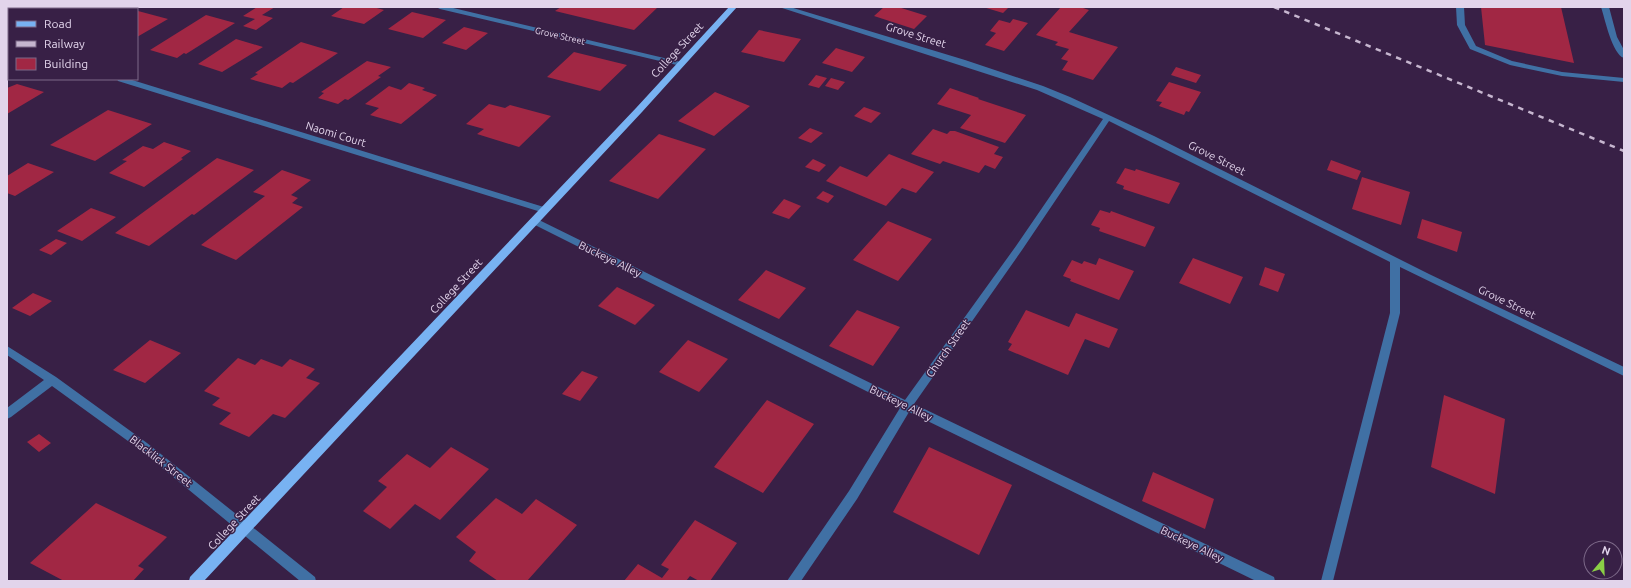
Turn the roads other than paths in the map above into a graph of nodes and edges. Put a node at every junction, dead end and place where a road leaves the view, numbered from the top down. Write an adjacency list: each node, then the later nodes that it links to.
1 (440, 7): 7 (street, Grove Street)
2 (472, 7): 7 (street)
3 (733, 7): 9 (main road, College Street)
4 (782, 7): 12 (street, Grove Street)
5 (1460, 7): 11 (street)
6 (1605, 7): 8 (street)
7 (464, 13): 9 (street, Grove Street)
8 (1624, 56)
9 (681, 64): 13 (main road, College Street)
10 (124, 80): 13 (street, Naomi Court)
11 (1624, 80)
12 (1107, 118): 15 (street, Grove Street); 19 (street, Church Street)
13 (544, 210): 14 (main road, College Street)
14 (534, 221): 19 (street, Buckeye Alley); 21 (main road, College Street)
15 (1395, 260): 17 (street, Grove Street); 26 (street)
16 (7, 350): 18 (street, Blacklick Street)
17 (1624, 372)
18 (52, 380): 20 (street); 21 (street, Blacklick Street)
19 (907, 406): 24 (street, Church Street); 25 (street, Buckeye Alley)
20 (7, 414)
21 (244, 528): 22 (main road, College Street); 23 (street, Blacklick Street)
22 (195, 581)
23 (310, 581)
24 (792, 581)
25 (1269, 581)
26 (1327, 581)

